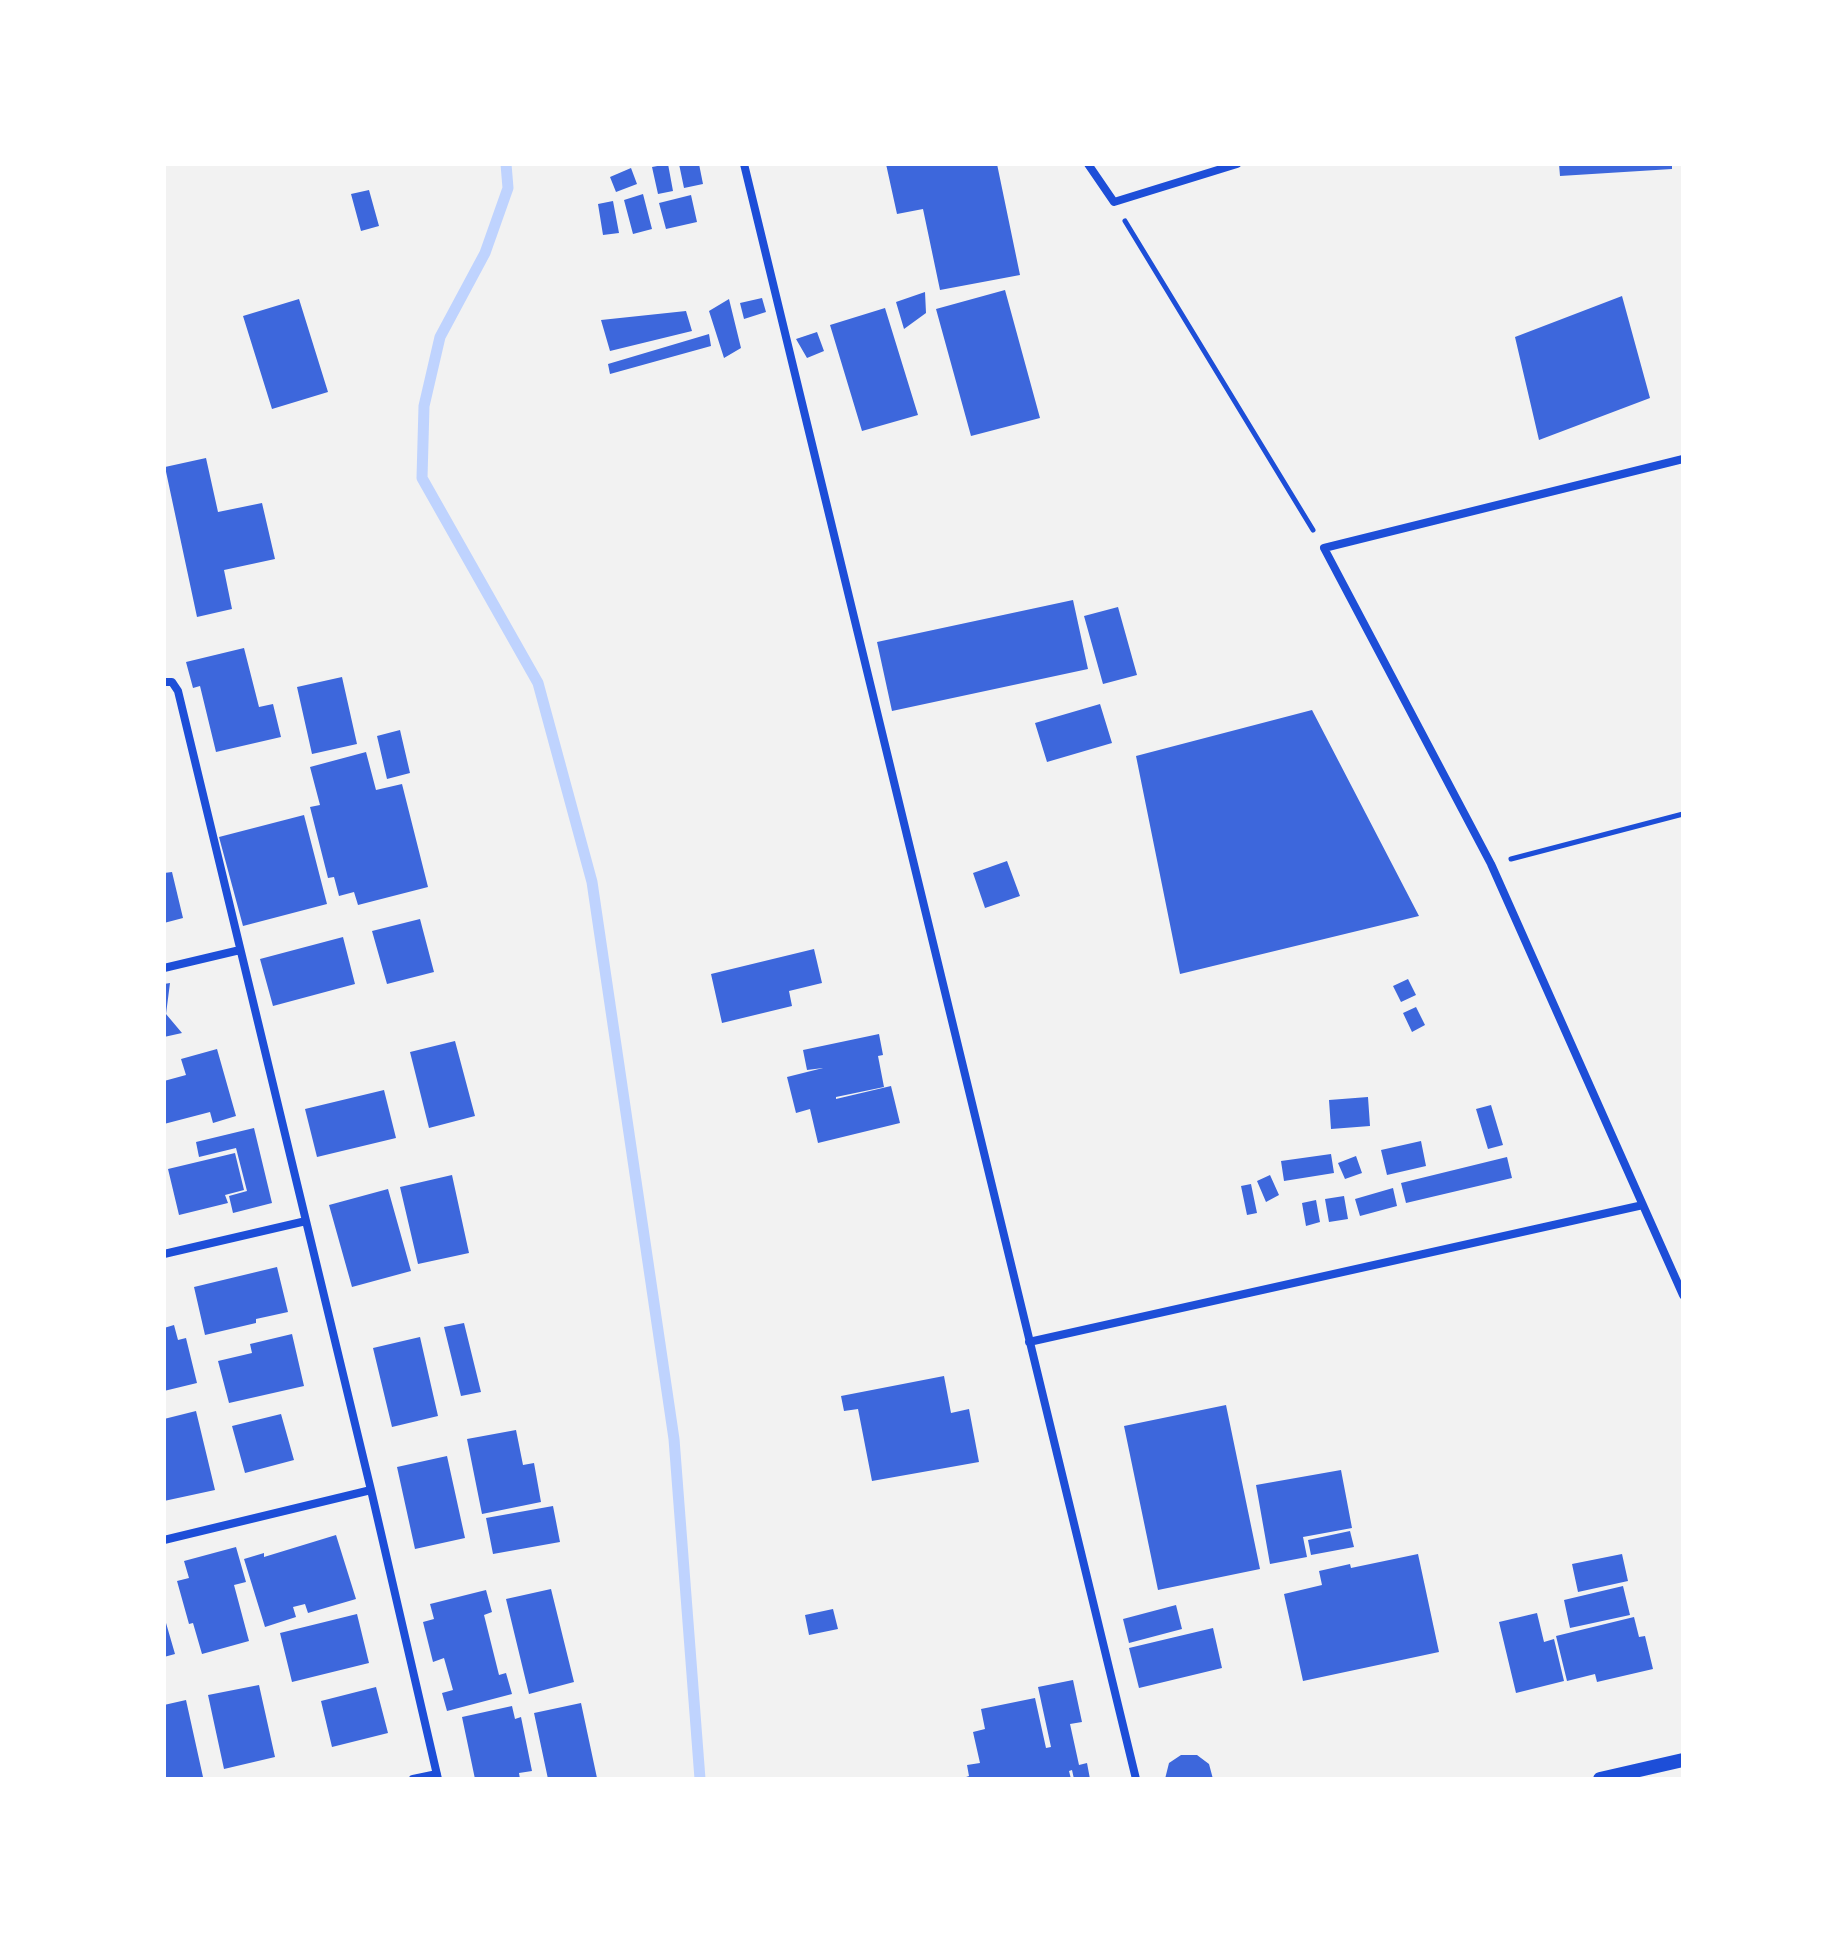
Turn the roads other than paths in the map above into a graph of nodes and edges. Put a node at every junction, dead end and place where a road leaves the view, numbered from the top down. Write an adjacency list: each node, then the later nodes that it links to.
1 (744, 164): 12 (street)
2 (1088, 164): 3 (street)
3 (1237, 164)
4 (1683, 459): 8 (street)
5 (164, 682): 6 (street)
6 (240, 950): 7 (street); 9 (street)
7 (164, 968)
8 (1643, 1205): 11 (street); 12 (street)
9 (306, 1221): 10 (street); 13 (street)
10 (164, 1254)
11 (1683, 1295)
12 (1029, 1342): 18 (street)
13 (371, 1490): 14 (street); 16 (street)
14 (164, 1540)
15 (1683, 1760): 19 (street)
16 (437, 1776): 17 (street)
17 (413, 1779)
18 (1136, 1779)
19 (1600, 1779)

